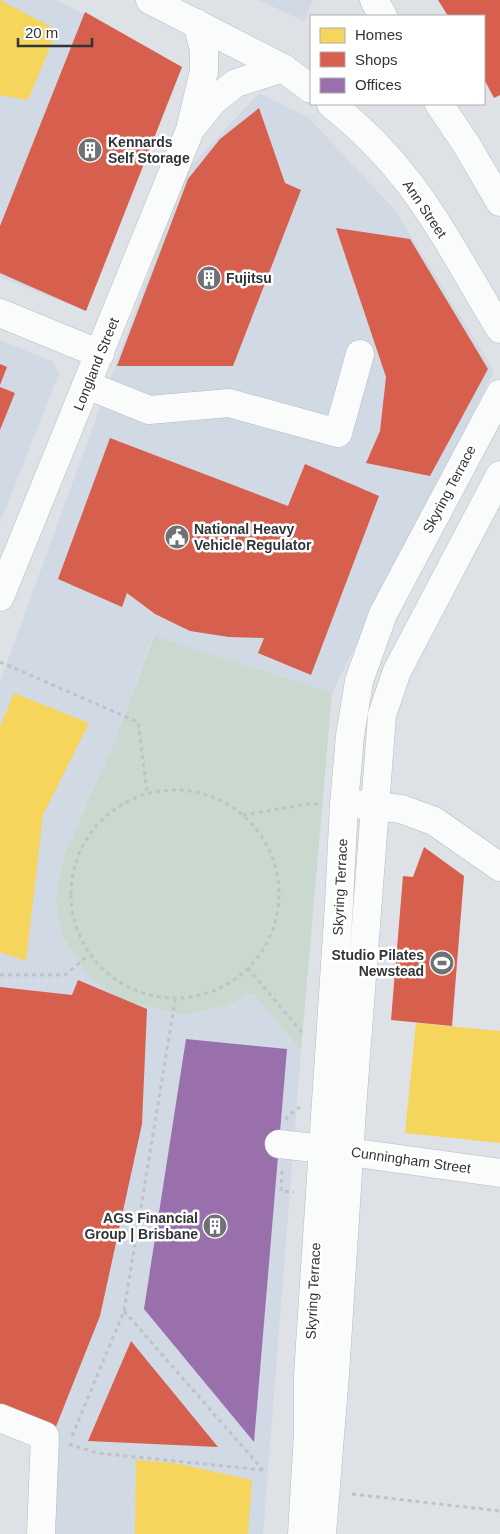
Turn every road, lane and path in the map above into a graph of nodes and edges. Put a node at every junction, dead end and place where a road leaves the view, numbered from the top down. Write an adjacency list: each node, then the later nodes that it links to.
1 (150, 0): 4 (street)
2 (374, 0): 3 (street)
3 (382, 15)
4 (197, 23): 5 (street); 9 (street, Longland Street)
5 (283, 68): 6 (street); 9 (street, Longland Street)
6 (310, 87)
7 (332, 105): 14 (street, Ann Street)
8 (440, 105): 10 (street)
9 (190, 130): 15 (street, Longland Street)
10 (466, 144): 11 (street); 12 (street)
11 (500, 168)
12 (500, 202)
13 (0, 313): 15 (street)
14 (500, 329)
15 (100, 354): 17 (street, Longland Street)
16 (360, 354): 17 (street)
17 (87, 385): 20 (street, Longland Street)
18 (500, 394): 23 (street, Skyring Terrace)
19 (499, 480): 24 (street, Skyring Terrace)
20 (0, 597)
21 (0, 662): 22 (path)
22 (147, 793): 25 (path); 27 (path)
23 (344, 804): 24 (street); 25 (path); 31 (street, Skyring Terrace)
24 (374, 805): 26 (street); 35 (street, Skyring Terrace)
25 (242, 815): 28 (path)
26 (500, 867)
27 (89, 956): 29 (path); 30 (path)
28 (248, 968): 30 (path); 31 (path)
29 (0, 975)
30 (175, 1000): 39 (path)
31 (328, 1064): 34 (street, Skyring Terrace)
32 (301, 1106): 33 (path)
33 (282, 1132): 34 (street, Cunningham Street)
34 (323, 1149): 35 (street, Cunningham Street); 45 (street, Skyring Terrace)
35 (349, 1152): 37 (street, Cunningham Street); 46 (street, Skyring Terrace)
36 (282, 1171): 38 (path)
37 (500, 1173)
38 (299, 1192)
39 (124, 1311): 41 (path); 41 (path)
40 (0, 1418): 41 (street)
41 (57, 1440): 44 (street)
42 (346, 1493): 43 (path)
43 (500, 1511)
44 (41, 1534)
45 (302, 1534)
46 (322, 1534)

